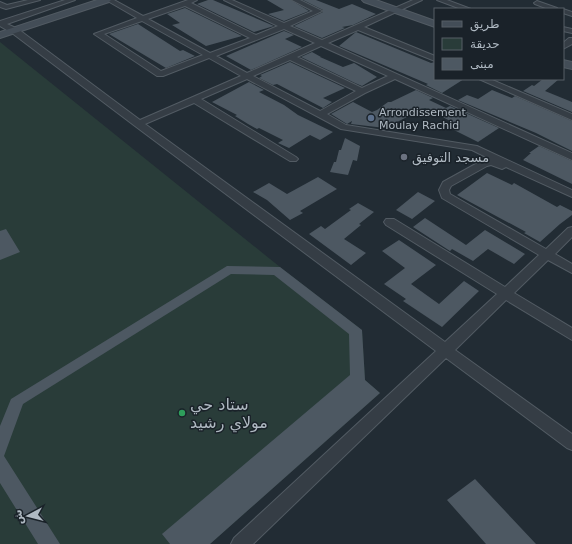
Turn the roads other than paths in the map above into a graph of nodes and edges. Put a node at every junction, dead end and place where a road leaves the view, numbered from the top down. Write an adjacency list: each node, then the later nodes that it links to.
1 (32, 0): 14 (street)
2 (72, 0): 22 (street)
3 (93, 0): 22 (main road)
4 (107, 0): 18 (street); 22 (main road)
5 (194, 0): 12 (street)
6 (227, 0): 21 (street)
7 (294, 0): 21 (street)
8 (367, 0): 17 (main road)
9 (381, 0): 17 (main road)
10 (420, 0): 17 (street)
11 (440, 0): 15 (street)
12 (185, 3): 18 (street); 25 (street)
13 (537, 3): 16 (street)
14 (0, 4)
15 (465, 8)
16 (552, 8)
17 (401, 9): 19 (main road); 20 (main road); 23 (street)
18 (141, 18): 29 (street); 29 (street)
19 (434, 19)
20 (434, 24)
21 (284, 26): 25 (street); 27 (street)
22 (4, 27): 24 (main road); 39 (street)
23 (358, 27): 27 (street); 31 (street)
24 (0, 35)
25 (256, 38): 29 (street)
26 (572, 40): 28 (street)
27 (323, 43): 30 (street); 33 (street)
28 (564, 46)
29 (210, 56): 32 (street)
30 (291, 57): 32 (street); 35 (street)
31 (434, 59)
32 (247, 76): 36 (street); 37 (street)
33 (395, 76): 35 (street); 40 (street)
34 (485, 80): 38 (street)
35 (362, 91): 37 (street)
36 (194, 99): 39 (street); 41 (street)
37 (319, 115): 42 (street)
38 (572, 117)
39 (138, 124): 50 (street)
40 (572, 157)
41 (293, 159)
42 (559, 187): 43 (street); 46 (street)
43 (572, 194)
44 (390, 222): 48 (street)
45 (572, 231): 46 (street)
46 (546, 254): 47 (street); 48 (street)
47 (572, 269)
48 (505, 294): 49 (street); 50 (street)
49 (572, 335)
50 (445, 350): 51 (street); 52 (street)
51 (572, 443)
52 (240, 544)

